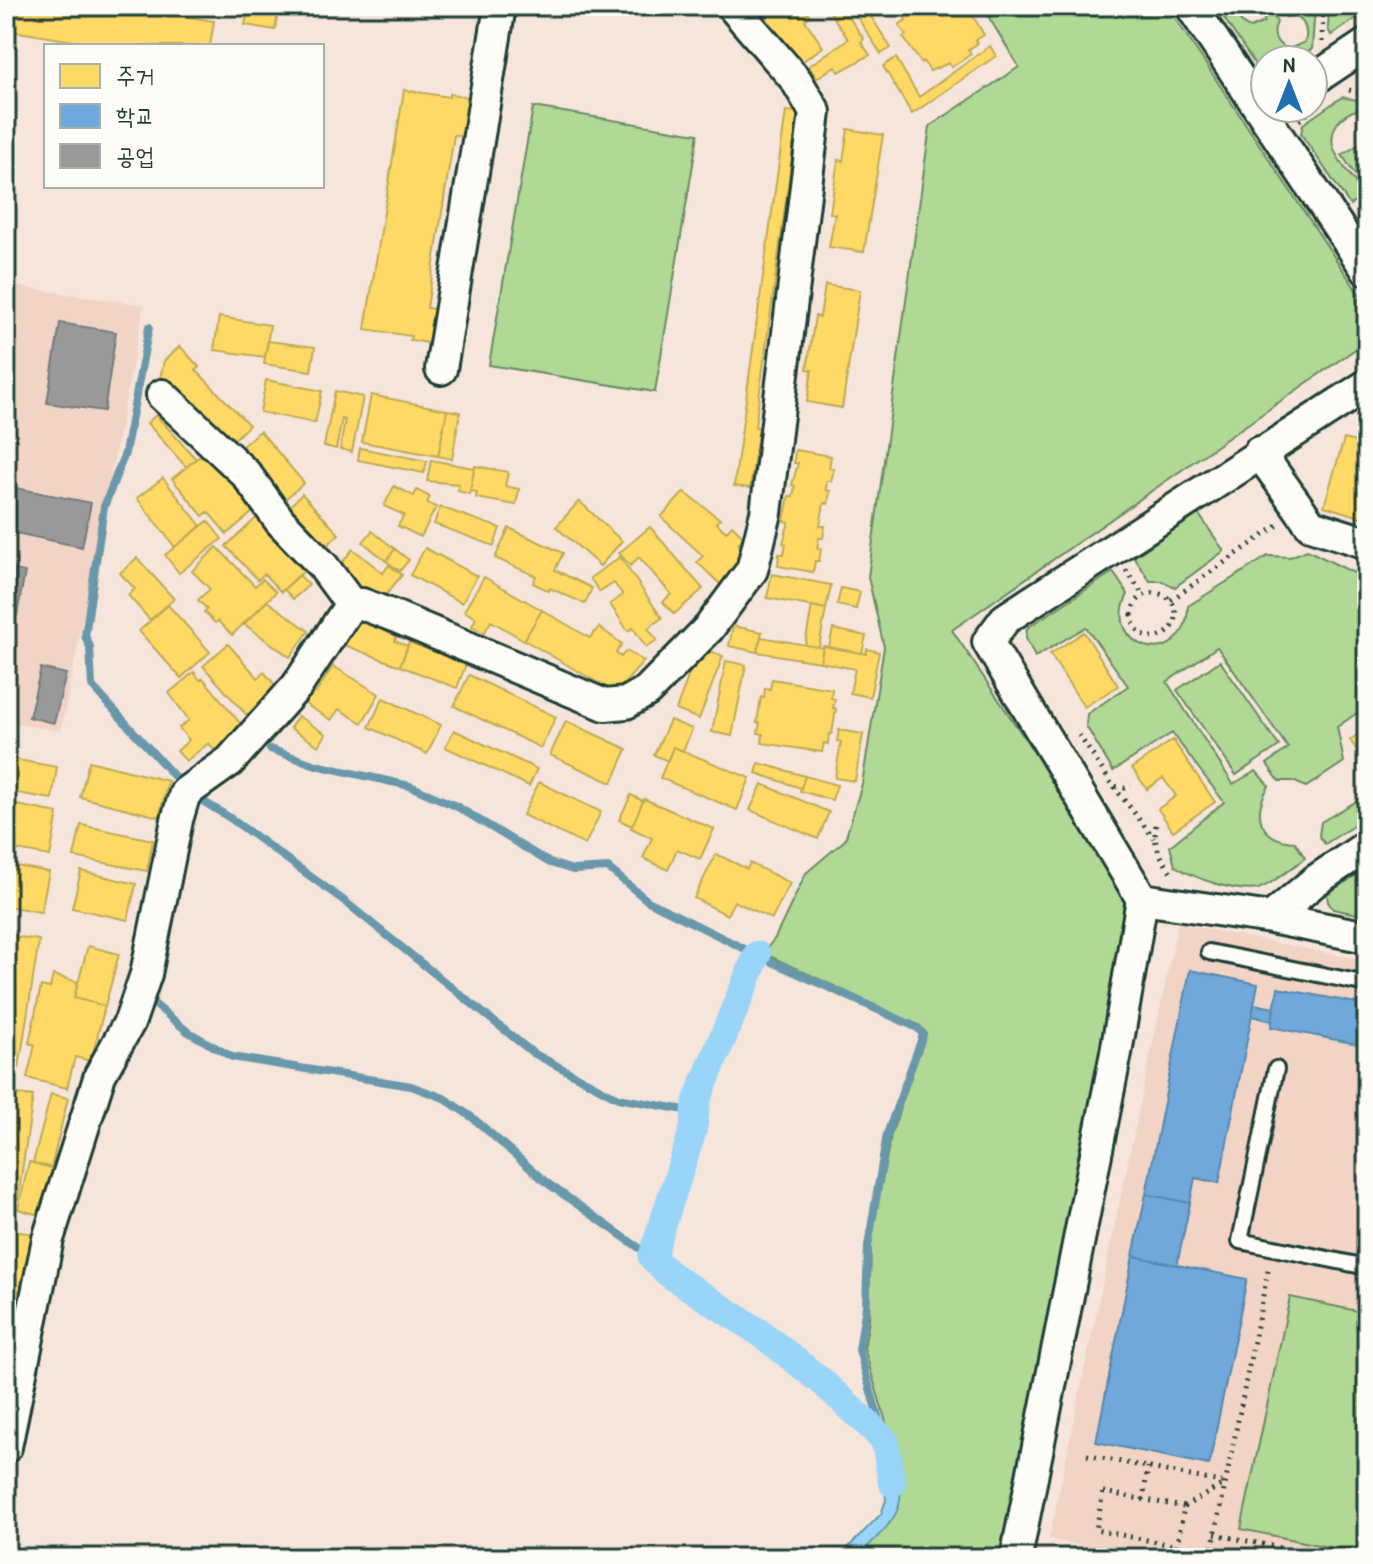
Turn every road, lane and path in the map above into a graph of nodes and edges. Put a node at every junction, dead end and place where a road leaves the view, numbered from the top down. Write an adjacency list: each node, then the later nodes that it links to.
1 (500, 6): 13 (street)
2 (732, 6): 22 (street)
3 (1191, 6): 9 (street)
4 (1323, 6): 5 (path)
5 (1322, 44)
6 (1367, 44): 7 (street)
7 (1329, 80)
8 (1355, 81): 10 (path)
9 (1249, 87)
10 (1367, 95)
11 (1274, 124): 12 (street)
12 (1367, 270)
13 (441, 369)
14 (1367, 385): 16 (street)
15 (162, 395): 22 (street)
16 (1259, 452): 18 (street); 30 (street)
17 (1284, 521): 21 (path)
18 (1367, 543)
19 (1119, 559): 20 (path)
20 (1143, 595): 21 (path); 21 (path)
21 (1171, 600)
22 (351, 604): 38 (street)
23 (1078, 733): 25 (path)
24 (1131, 785): 25 (path)
25 (1113, 786): 27 (path)
26 (1156, 825): 27 (path)
27 (1154, 838): 29 (path)
28 (1367, 846): 31 (street)
29 (1185, 884)
30 (1142, 899): 31 (street); 46 (street)
31 (1271, 918): 32 (street)
32 (1367, 937)
33 (1209, 952): 34 (lane)
34 (1367, 984)
35 (1276, 1069): 36 (lane)
36 (1273, 1248): 37 (lane); 41 (path)
37 (1367, 1267)
38 (6, 1447)
39 (1087, 1455): 40 (path)
40 (1148, 1467): 41 (path); 42 (path)
41 (1225, 1483): 43 (path); 44 (path)
42 (1143, 1500): 43 (path); 43 (path)
43 (1184, 1507)
44 (1215, 1534): 45 (path); 47 (path)
45 (1211, 1555)
46 (1016, 1558)
47 (1327, 1558)

